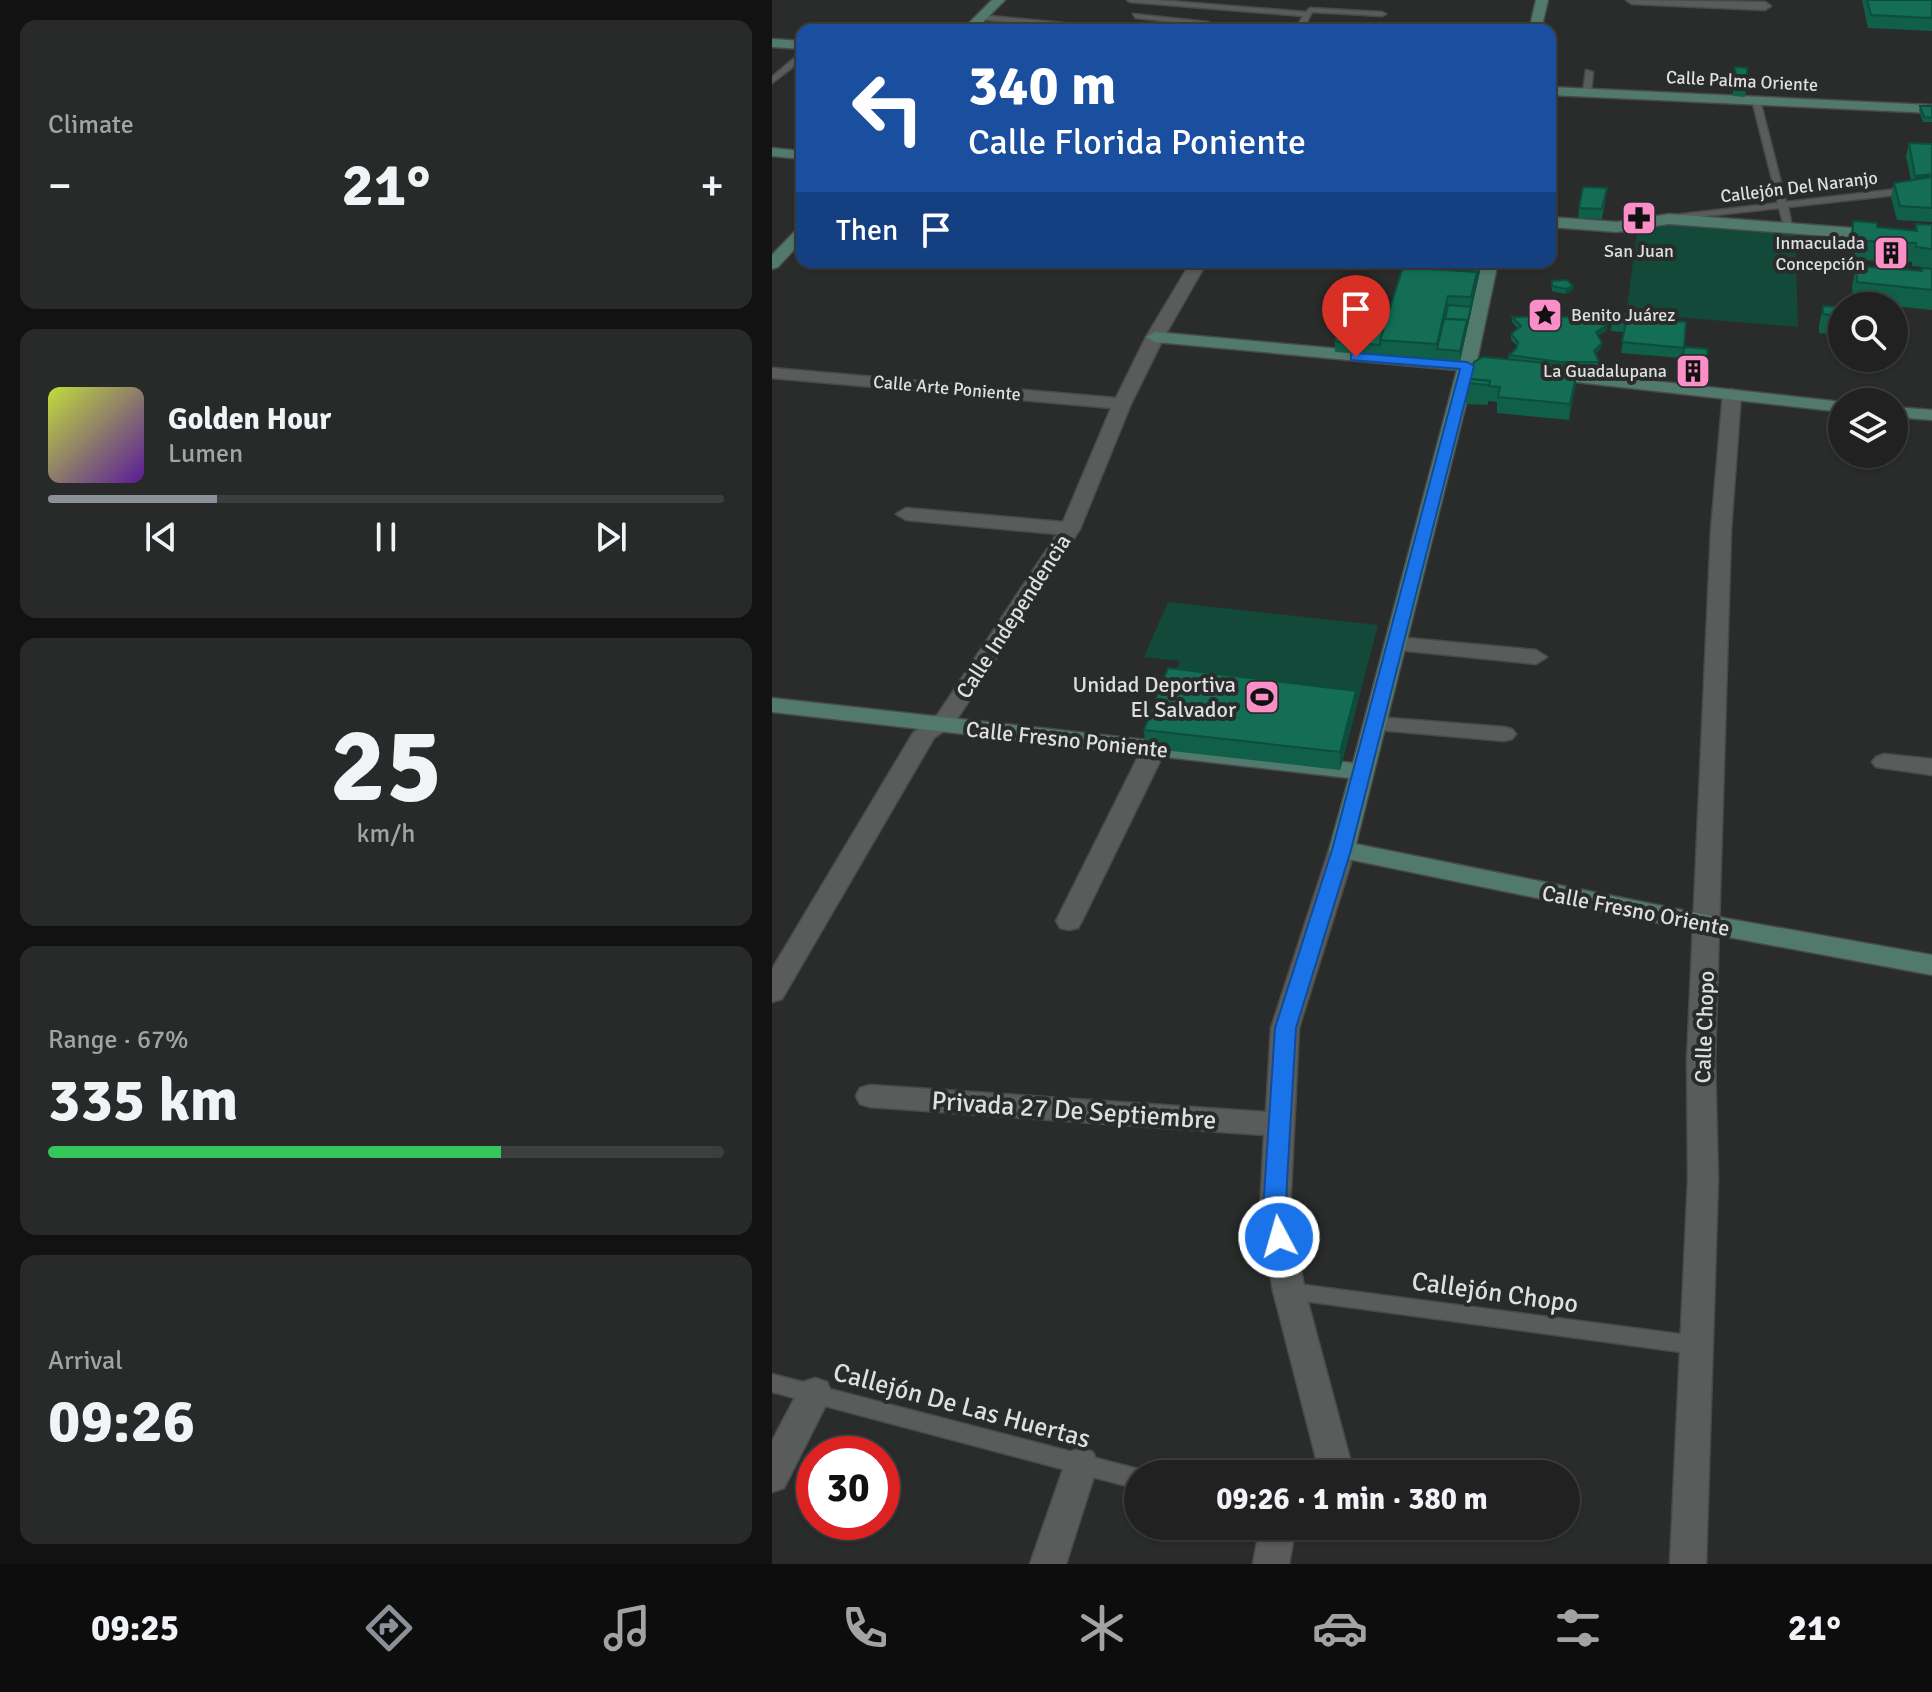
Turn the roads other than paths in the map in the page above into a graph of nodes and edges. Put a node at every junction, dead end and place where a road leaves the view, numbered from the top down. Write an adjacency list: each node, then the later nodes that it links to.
1 (999, 0): 12 (street)
2 (1130, 0): 6 (lane)
3 (1533, 0): 4 (lane)
4 (1542, 0): 19 (street)
5 (1632, 0): 8 (street)
6 (1142, 1): 7 (lane)
7 (1184, 6): 9 (lane); 13 (lane)
8 (1765, 6)
9 (1308, 14): 10 (lane); 18 (lane)
10 (1382, 14)
11 (1136, 16): 13 (lane)
12 (980, 17): 14 (street); 15 (lane)
13 (1172, 21): 16 (lane); 17 (lane)
14 (974, 24)
15 (1053, 24)
16 (1170, 24)
17 (1208, 24)
18 (1302, 24)
19 (1536, 24)
20 (772, 43): 21 (street)
21 (796, 45)
22 (796, 61): 24 (lane)
23 (1589, 72): 26 (lane)
24 (772, 81)
25 (1556, 91): 26 (street, Calle Palma Oriente)
26 (1587, 92): 27 (street, Calle Palma Oriente)
27 (1756, 100): 28 (street, Calle Palma Oriente); 32 (lane)
28 (1932, 109)
29 (772, 152): 30 (street)
30 (796, 154)
31 (1932, 188): 32 (lane, Callejón Del Naranjo)
32 (1781, 205): 33 (lane, Callejón Del Naranjo); 35 (lane)
33 (1669, 219): 34 (street); 35 (street)
34 (1556, 222)
35 (1788, 226): 37 (street)
36 (796, 238): 38 (street)
37 (1932, 239)
38 (772, 264)
39 (1195, 268): 41 (street, Calle Independencia)
40 (1489, 268): 42 (street)
41 (1155, 337): 42 (street); 47 (street, Calle Independencia)
42 (1467, 366): 43 (street); 53 (street)
43 (1502, 369)
44 (1531, 372): 46 (street)
45 (772, 373): 47 (street, Calle Arte Poniente)
46 (1732, 394): 48 (street); 65 (street, Calle Chopo)
47 (1122, 404): 52 (street, Calle Independencia)
48 (1828, 405)
49 (1908, 413): 50 (street)
50 (1932, 415)
51 (906, 514): 52 (street)
52 (1070, 529): 57 (street, Calle Independencia)
53 (1396, 644): 54 (street); 56 (street)
54 (1536, 657)
55 (772, 705): 57 (street, Calle Fresno Poniente)
56 (1376, 724): 58 (street); 62 (street)
57 (938, 726): 59 (street, Calle Fresno Poniente); 67 (street, Calle Independencia)
58 (1504, 734)
59 (1154, 749): 62 (street, Calle Fresno Poniente); 64 (street)
60 (1884, 762): 61 (street)
61 (1932, 767)
62 (1362, 772): 63 (street)
63 (1342, 850): 65 (street, Calle Fresno Oriente); 69 (street)
64 (1069, 921)
65 (1707, 924): 66 (street, Calle Fresno Oriente); 71 (street, Calle Chopo)
66 (1932, 965)
67 (772, 992)
68 (870, 1096): 69 (street, Privada 27 De Septiembre)
69 (1277, 1124): 70 (street)
70 (1289, 1291): 71 (lane, Callejón Chopo); 74 (street)
71 (1695, 1345): 81 (street, Calle Chopo)
72 (772, 1383): 73 (lane, Callejón De Las Huertas)
73 (815, 1393): 75 (lane, Callejón De Las Huertas); 77 (street)
74 (1333, 1460)
75 (1081, 1464): 76 (lane, Callejón De Las Huertas); 79 (street)
76 (1124, 1475)
77 (772, 1476)
78 (1275, 1540): 80 (street)
79 (1048, 1564)
80 (1271, 1564)
81 (1688, 1564)

